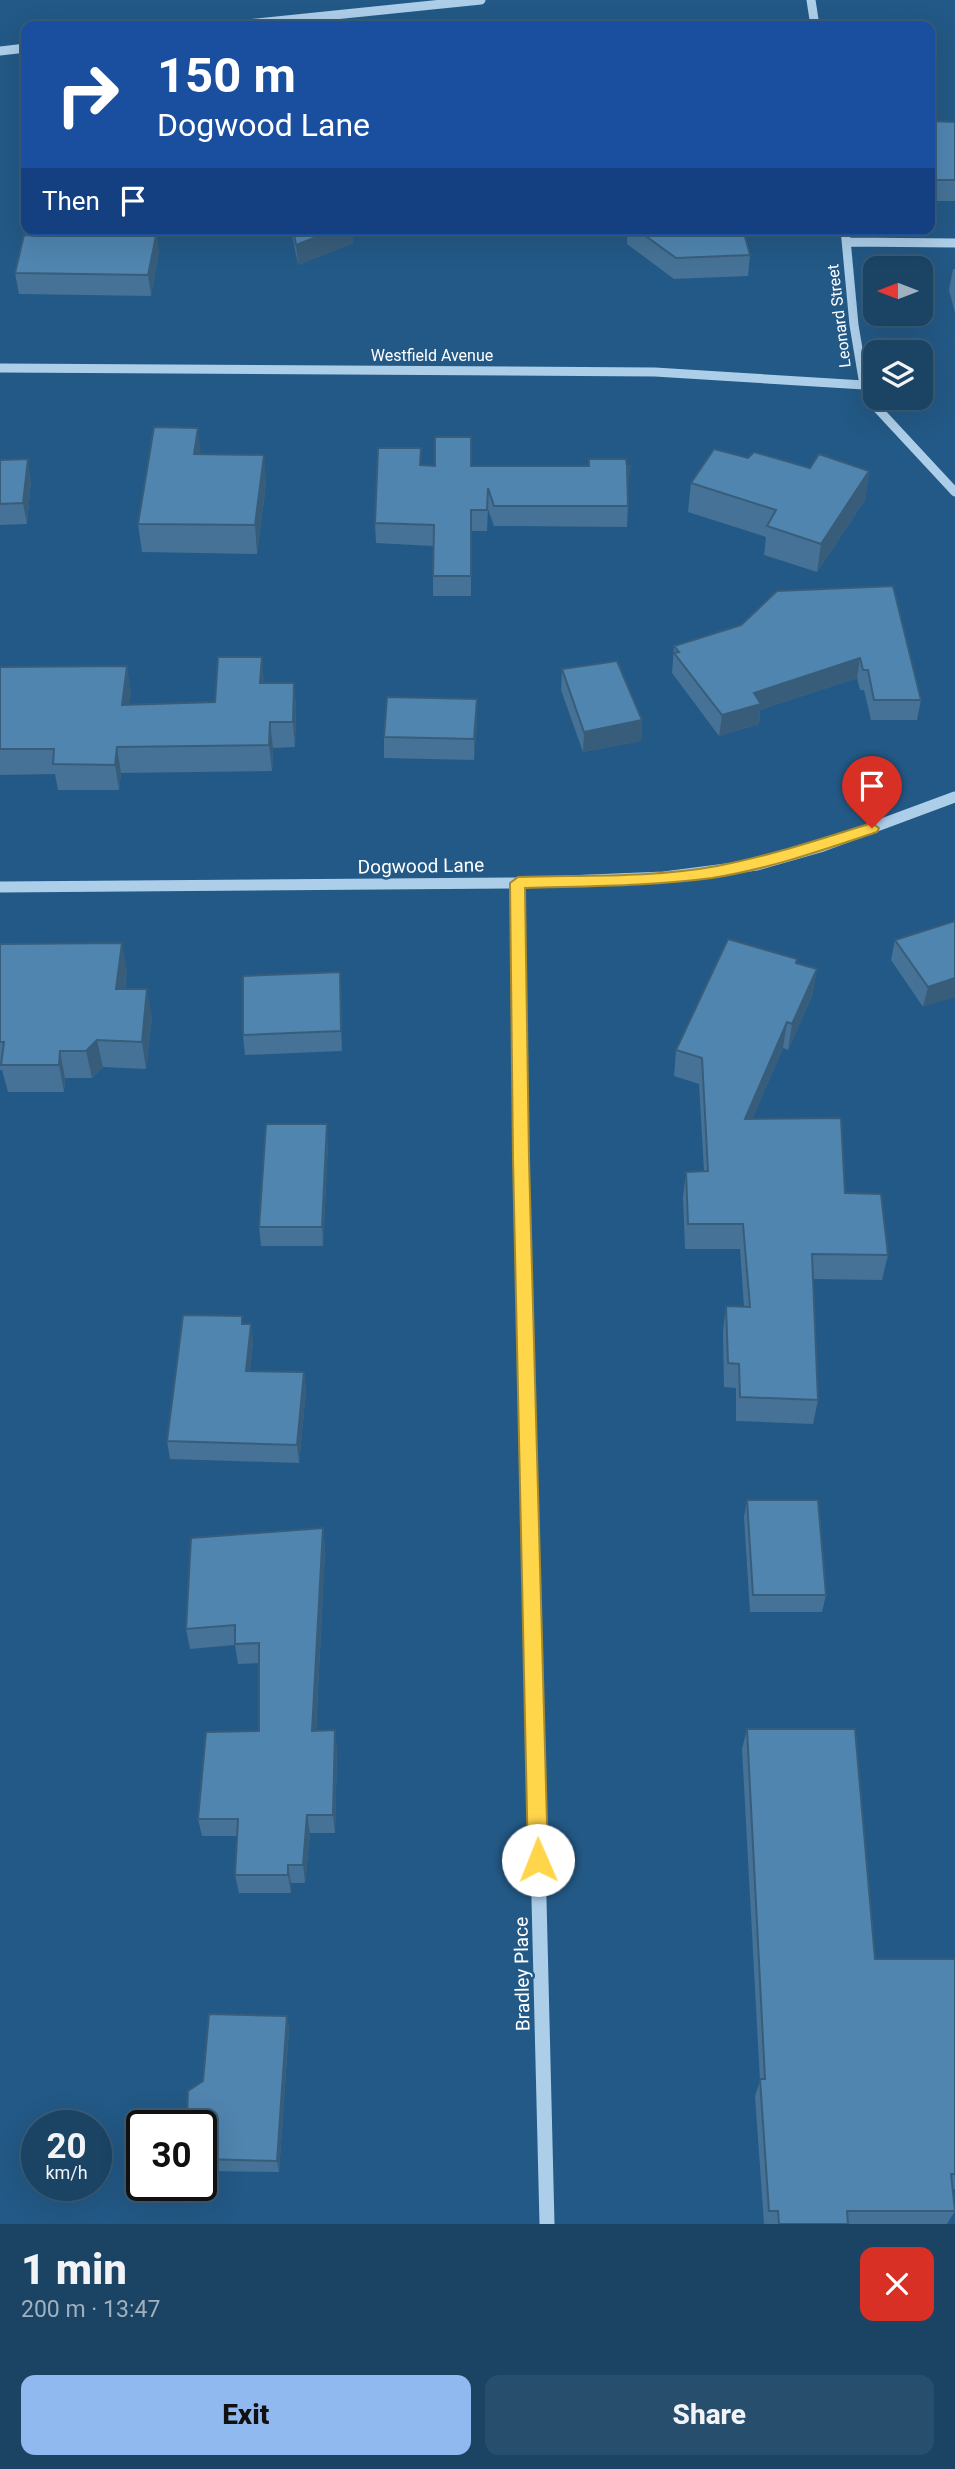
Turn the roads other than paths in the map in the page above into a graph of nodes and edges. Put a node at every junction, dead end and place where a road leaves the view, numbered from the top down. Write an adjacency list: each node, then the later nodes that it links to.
1 (481, 0): 3 (street)
2 (811, 0): 4 (street)
3 (277, 21)
4 (814, 21)
5 (21, 49): 6 (street)
6 (0, 51)
7 (846, 235): 8 (street, Leonard Street)
8 (847, 242): 9 (street); 11 (street, Leonard Street)
9 (955, 243)
10 (0, 368): 12 (street, Westfield Avenue)
11 (863, 379)
12 (863, 385)
13 (879, 410): 14 (street, Leonard Street)
14 (955, 492)
15 (955, 797): 16 (street, Dogwood Lane)
16 (518, 883): 17 (street, Dogwood Lane); 18 (street, Bradley Place)
17 (0, 887)
18 (547, 2224)

